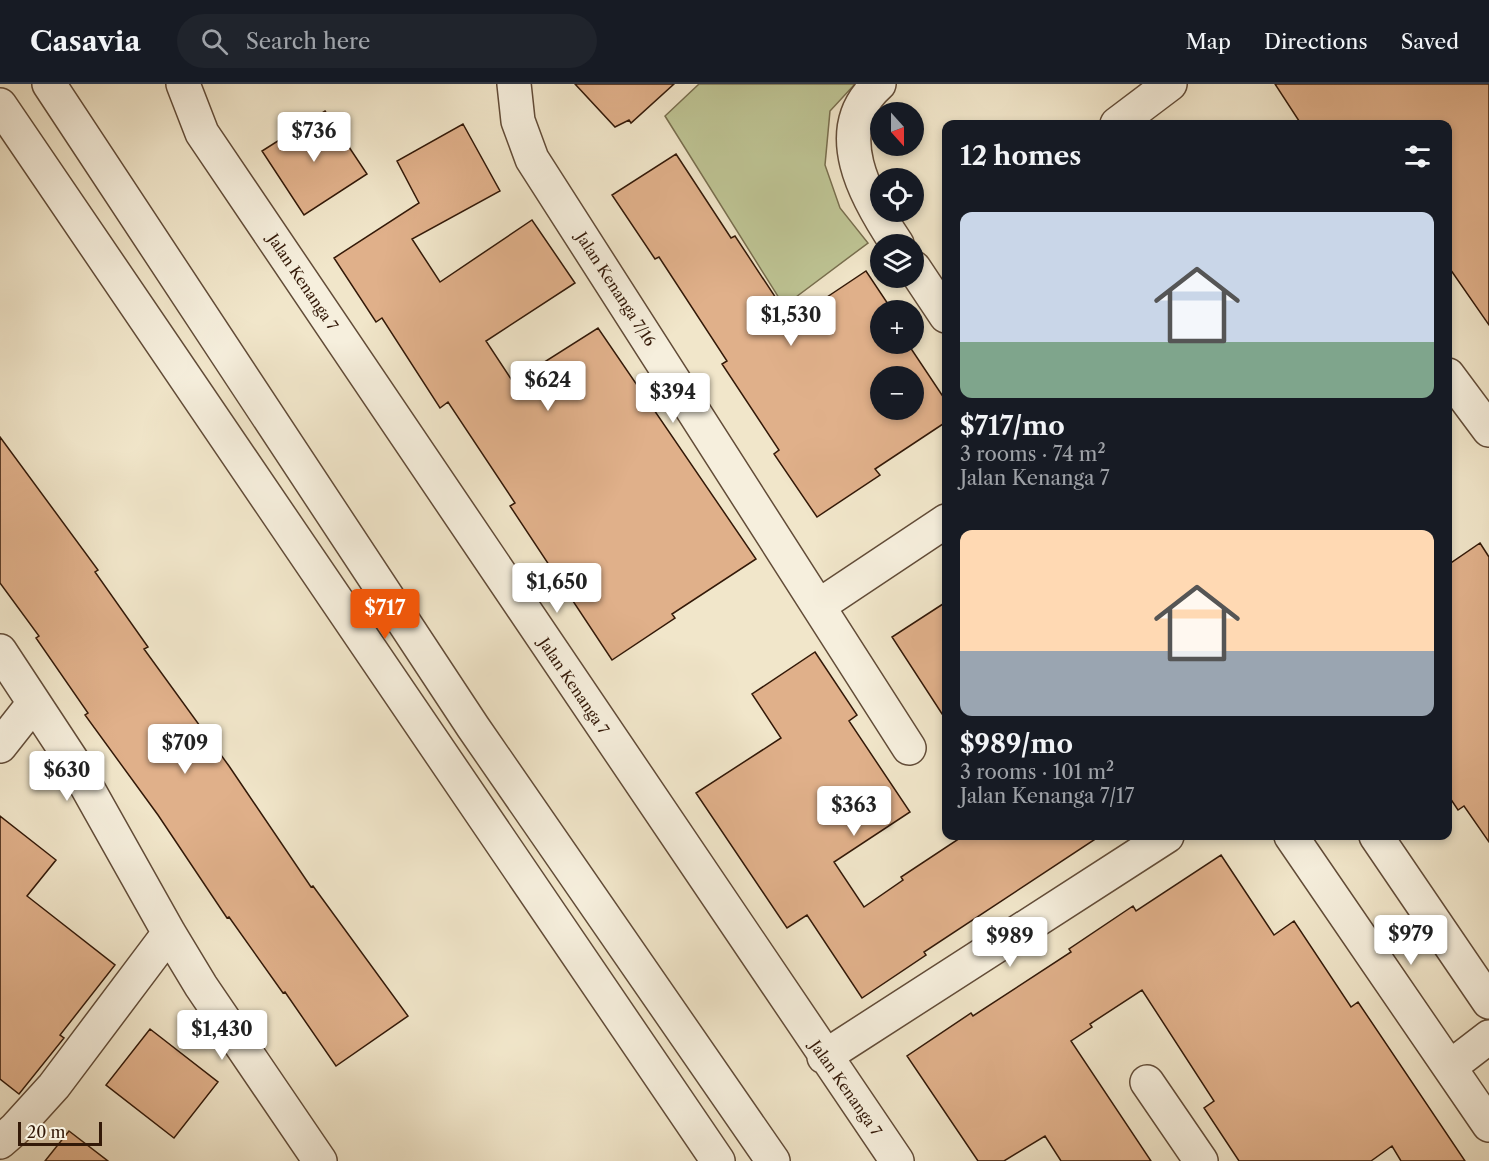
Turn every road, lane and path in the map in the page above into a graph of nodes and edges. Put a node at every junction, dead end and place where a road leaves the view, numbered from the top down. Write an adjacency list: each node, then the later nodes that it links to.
1 (49, 84): 32 (street)
2 (183, 84): 25 (street, Jalan Kenanga 7)
3 (514, 84): 14 (street, Jalan Kenanga 7/16)
4 (879, 84): 8 (street)
5 (1170, 84): 7 (street)
6 (0, 105): 31 (street)
7 (1122, 120)
8 (890, 234)
9 (924, 283): 10 (street)
10 (942, 310)
11 (1452, 380): 12 (street)
12 (1489, 430)
13 (942, 524): 14 (street)
14 (820, 605): 18 (street, Jalan Kenanga 7/16)
15 (0, 651): 16 (street)
16 (34, 703): 17 (street); 22 (street)
17 (0, 746)
18 (909, 748)
19 (1161, 840): 25 (street)
20 (1294, 840): 26 (street)
21 (1379, 840): 23 (street)
22 (169, 933): 29 (street); 30 (street)
23 (1489, 1002)
24 (1489, 1038): 26 (street)
25 (824, 1057): 33 (street, Jalan Kenanga 7)
26 (1450, 1067): 28 (street)
27 (1147, 1082): 34 (street)
28 (1489, 1125)
29 (0, 1142)
30 (320, 1161)
31 (718, 1161)
32 (773, 1161)
33 (897, 1161)
34 (1201, 1161)

